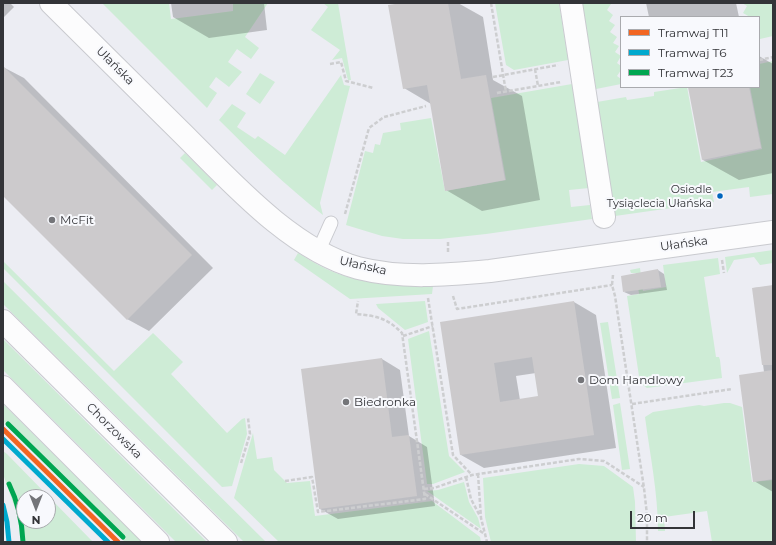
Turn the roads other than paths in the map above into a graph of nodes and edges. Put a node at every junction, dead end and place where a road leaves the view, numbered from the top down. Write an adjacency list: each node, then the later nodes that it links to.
1 (52, 3): 6 (street, Ułańska)
2 (571, 3): 3 (street)
3 (604, 217)
4 (331, 223): 6 (lane)
5 (773, 232): 6 (street, Ułańska)
6 (318, 252)
7 (3, 321): 10 (street, Chorzowska)
8 (3, 387): 9 (street)
9 (158, 542)
10 (226, 542)

